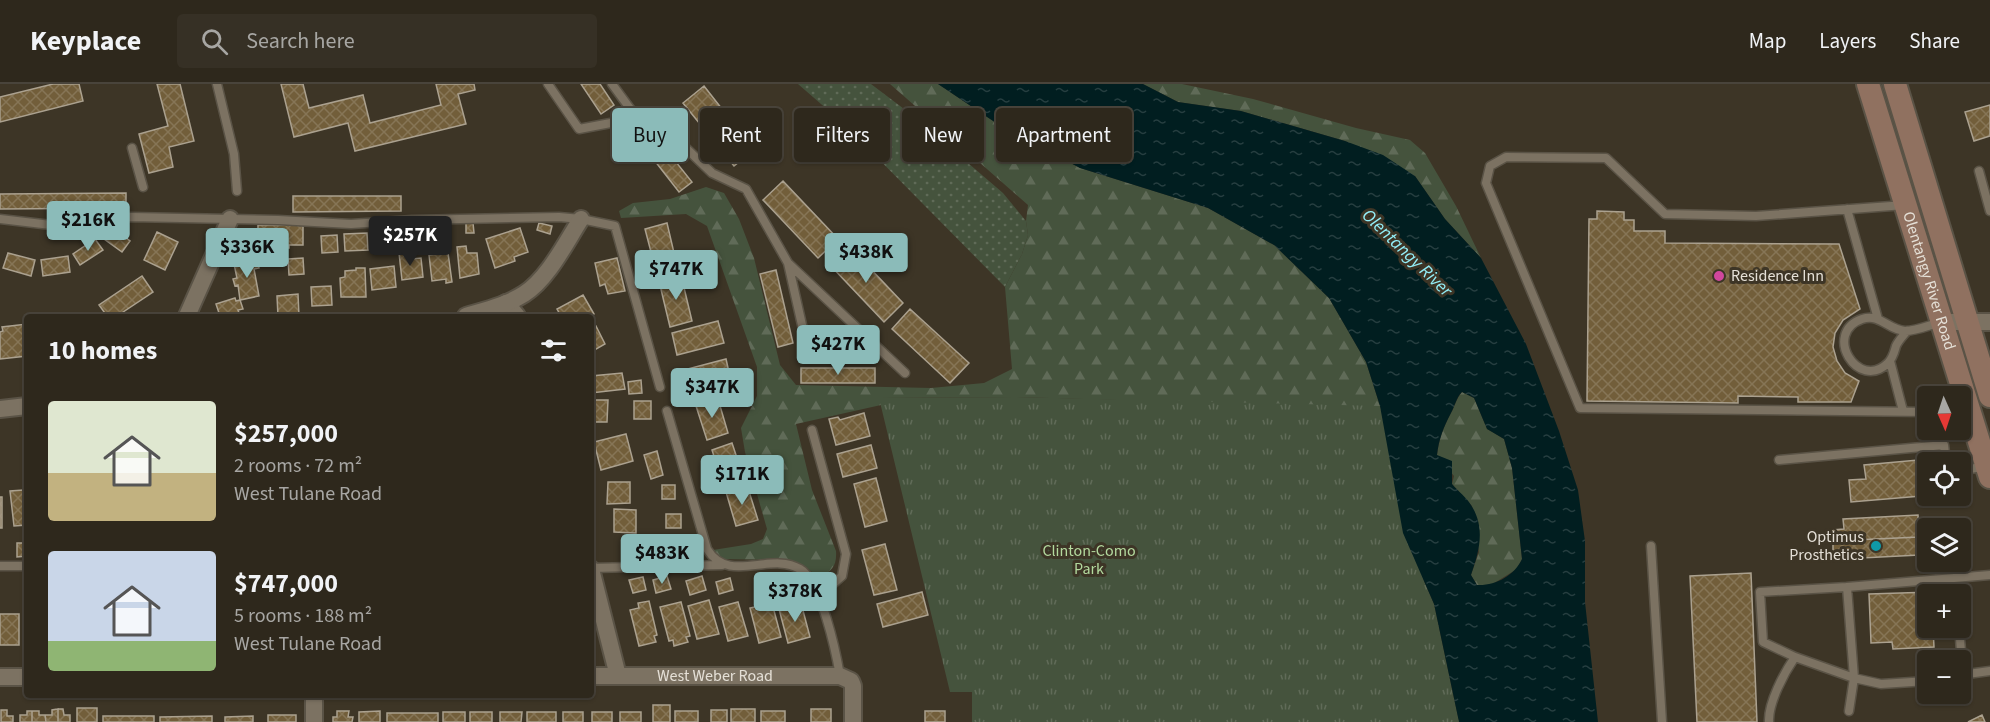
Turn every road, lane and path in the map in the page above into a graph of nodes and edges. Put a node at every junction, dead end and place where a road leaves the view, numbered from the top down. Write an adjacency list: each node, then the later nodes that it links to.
1 (217, 84): 12 (lane)
2 (548, 84): 7 (lane)
3 (612, 84): 6 (lane)
4 (1868, 84): 13 (main road, Olentangy River Road)
5 (1895, 84): 26 (main road, Olentangy River Road)
6 (630, 108)
7 (612, 123)
8 (132, 147): 11 (lane)
9 (688, 150): 19 (lane)
10 (1979, 171): 15 (lane)
11 (143, 187)
12 (237, 191)
13 (1905, 205): 14 (lane); 25 (main road, Olentangy River Road)
14 (1847, 209): 24 (lane); 37 (lane)
15 (1990, 212)
16 (0, 219): 17 (lane)
17 (230, 219): 18 (lane); 21 (street)
18 (581, 219): 20 (street); 32 (lane)
19 (788, 263): 28 (lane); 28 (lane)
20 (506, 303): 22 (street); 23 (street)
21 (188, 314)
22 (472, 314)
23 (515, 314)
24 (1878, 319): 27 (lane); 29 (lane)
25 (1942, 322): 26 (street); 27 (lane); 31 (main road, Olentangy River Road)
26 (1979, 322): 33 (main road, Olentangy River Road)
27 (1907, 331): 29 (lane)
28 (870, 341): 30 (lane)
29 (1890, 361): 37 (lane)
30 (904, 373)
31 (1958, 386)
32 (660, 387)
33 (1990, 396)
34 (24, 406): 35 (street)
35 (0, 410)
36 (667, 411): 46 (lane)
37 (1903, 411): 38 (lane)
38 (1917, 412)
39 (812, 430): 55 (lane)
40 (1971, 430): 44 (main road, Olentangy River Road)
41 (1945, 452): 42 (lane)
42 (1779, 460)
43 (1971, 471): 44 (lane)
44 (1988, 472)
45 (1651, 546): 70 (lane)
46 (722, 565): 49 (lane); 55 (lane)
47 (0, 566): 48 (lane)
48 (24, 566)
49 (594, 569)
50 (1990, 575): 51 (lane)
51 (1955, 578): 53 (lane); 54 (lane)
52 (594, 581): 60 (street)
53 (1955, 584)
54 (1846, 587): 56 (lane); 64 (lane)
55 (817, 593): 61 (lane)
56 (1795, 657): 64 (lane); 71 (lane)
57 (1990, 671): 58 (lane)
58 (1971, 674)
59 (594, 676): 60 (street, West Weber Road)
60 (618, 676): 61 (street, West Weber Road)
61 (840, 676): 69 (street)
62 (0, 677): 63 (street)
63 (24, 677)
64 (1854, 678): 65 (lane); 67 (lane)
65 (1917, 682)
66 (314, 698): 68 (street)
67 (1849, 711)
68 (314, 722)
69 (853, 722)
70 (1662, 722)
71 (1769, 722)

